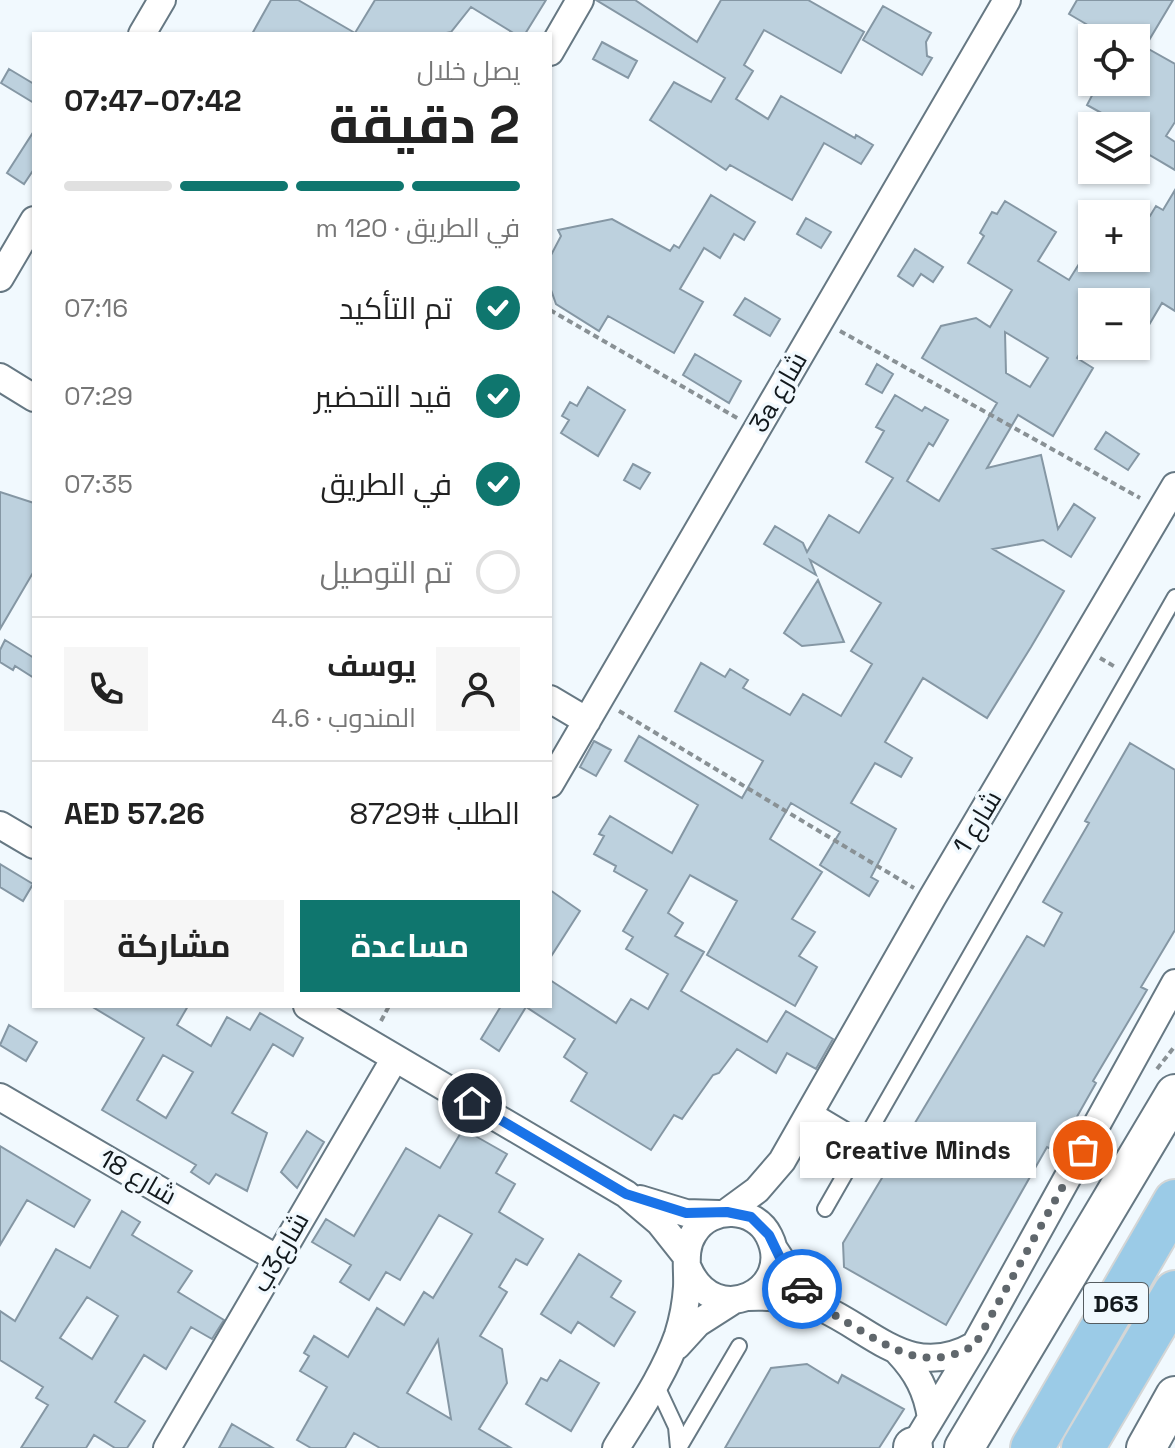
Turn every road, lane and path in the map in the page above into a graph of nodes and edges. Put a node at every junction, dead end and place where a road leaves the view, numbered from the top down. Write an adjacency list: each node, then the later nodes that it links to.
1 (162, 0): 4 (street)
2 (580, 0): 5 (street)
3 (1007, 0): 9 (street, 3a شارع)
4 (143, 32)
5 (552, 49)
6 (32, 223): 7 (street)
7 (0, 278)
8 (552, 311): 12 (path)
9 (820, 320): 12 (street, 3a شارع); 14 (path)
10 (0, 377): 11 (street)
11 (32, 397)
12 (757, 429): 19 (street, 3a شارع)
13 (1175, 486): 14 (street, شارع 1)
14 (1161, 510): 16 (street, شارع 1)
15 (1175, 597): 17 (lane)
16 (1081, 647): 17 (path); 23 (street, شارع 1)
17 (1129, 676): 30 (lane)
18 (552, 700): 19 (street)
19 (594, 710): 20 (street, 3a شارع); 23 (path)
20 (552, 781)
21 (0, 825): 22 (street)
22 (32, 844)
23 (932, 898): 29 (street, شارع 1)
24 (1175, 983): 42 (street)
25 (310, 1008): 26 (street)
26 (395, 1058): 32 (street); 37 (street, شارع3ب)
27 (1175, 1094): 54 (main road)
28 (0, 1097): 37 (street, شارع 18)
29 (811, 1109): 30 (lane); 31 (street, شارع 1)
30 (863, 1140): 34 (lane)
31 (782, 1161): 35 (street, شارع 1); 36 (street, شارع 1)
32 (626, 1194): 35 (street); 38 (street)
33 (1175, 1201): 48 (main road, D63)
34 (825, 1209)
35 (723, 1213): 36 (street); 38 (street)
36 (771, 1242): 40 (street); 41 (street)
37 (276, 1258): 51 (street, شارع3ب)
38 (687, 1262): 40 (street); 45 (street)
39 (1175, 1292): 49 (main road, D63)
40 (741, 1299): 41 (street); 45 (street)
41 (823, 1309): 44 (street)
42 (975, 1345): 44 (street); 50 (street)
43 (739, 1346): 53 (lane)
44 (898, 1352): 50 (street)
45 (670, 1355): 46 (street)
46 (655, 1382): 52 (street); 53 (lane)
47 (1175, 1396): 57 (main road)
48 (1056, 1405): 55 (main road); 56 (main road, D63)
49 (1092, 1438)
50 (918, 1440)
51 (167, 1448)
52 (616, 1448)
53 (679, 1448)
54 (964, 1448)
55 (1009, 1448)
56 (1032, 1448)
57 (1146, 1448)

